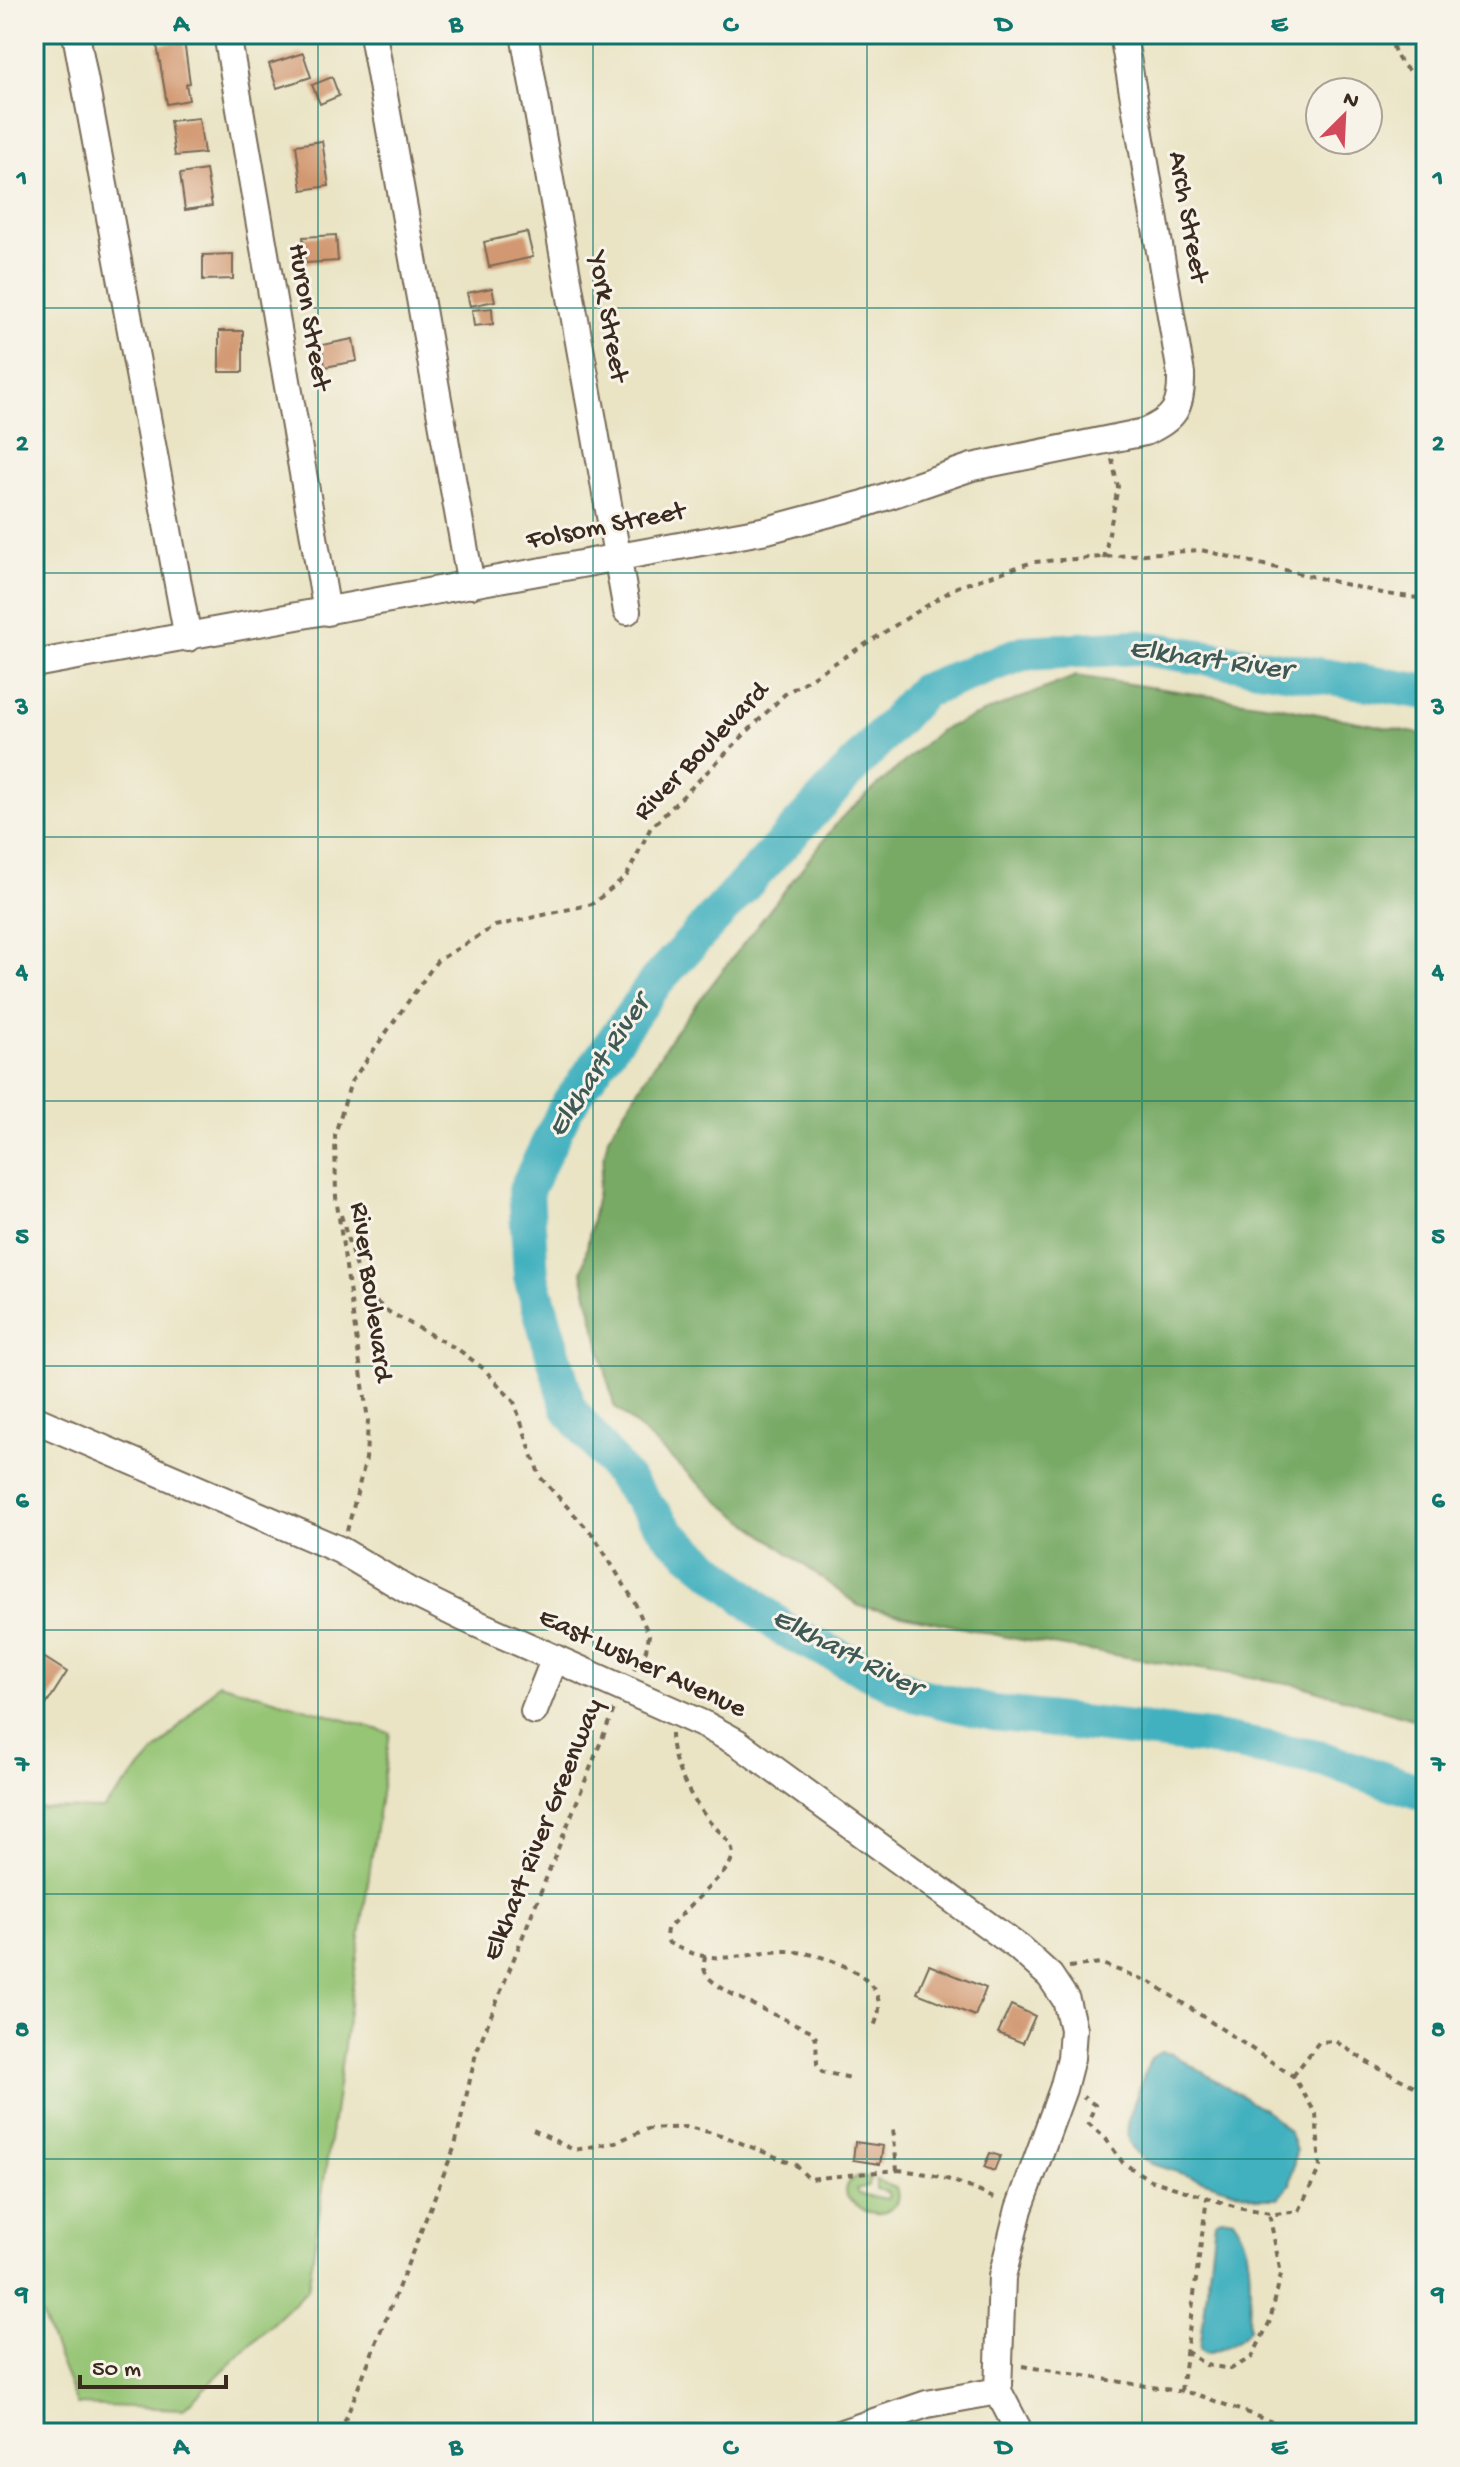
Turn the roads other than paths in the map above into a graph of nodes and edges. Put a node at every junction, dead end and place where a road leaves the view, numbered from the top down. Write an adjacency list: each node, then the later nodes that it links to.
1 (76, 34): 11 (street)
2 (227, 34): 10 (street, Huron Street)
3 (373, 34): 8 (street)
4 (524, 34): 7 (street, York Street)
5 (1123, 34): 6 (street, Arch Street)
6 (1176, 411): 7 (street, Folsom Street)
7 (617, 557): 8 (street, Folsom Street); 9 (street, York Street)
8 (471, 585): 10 (street, Folsom Street)
9 (627, 611)
10 (327, 612): 11 (street, Folsom Street)
11 (188, 638): 12 (street, Folsom Street)
12 (35, 657)
13 (34, 1419): 14 (street, East Lusher Avenue)
14 (555, 1658): 15 (street); 16 (street, East Lusher Avenue)
15 (534, 1711)
16 (998, 2391): 17 (street); 18 (street)
17 (842, 2433)
18 (1020, 2433)

